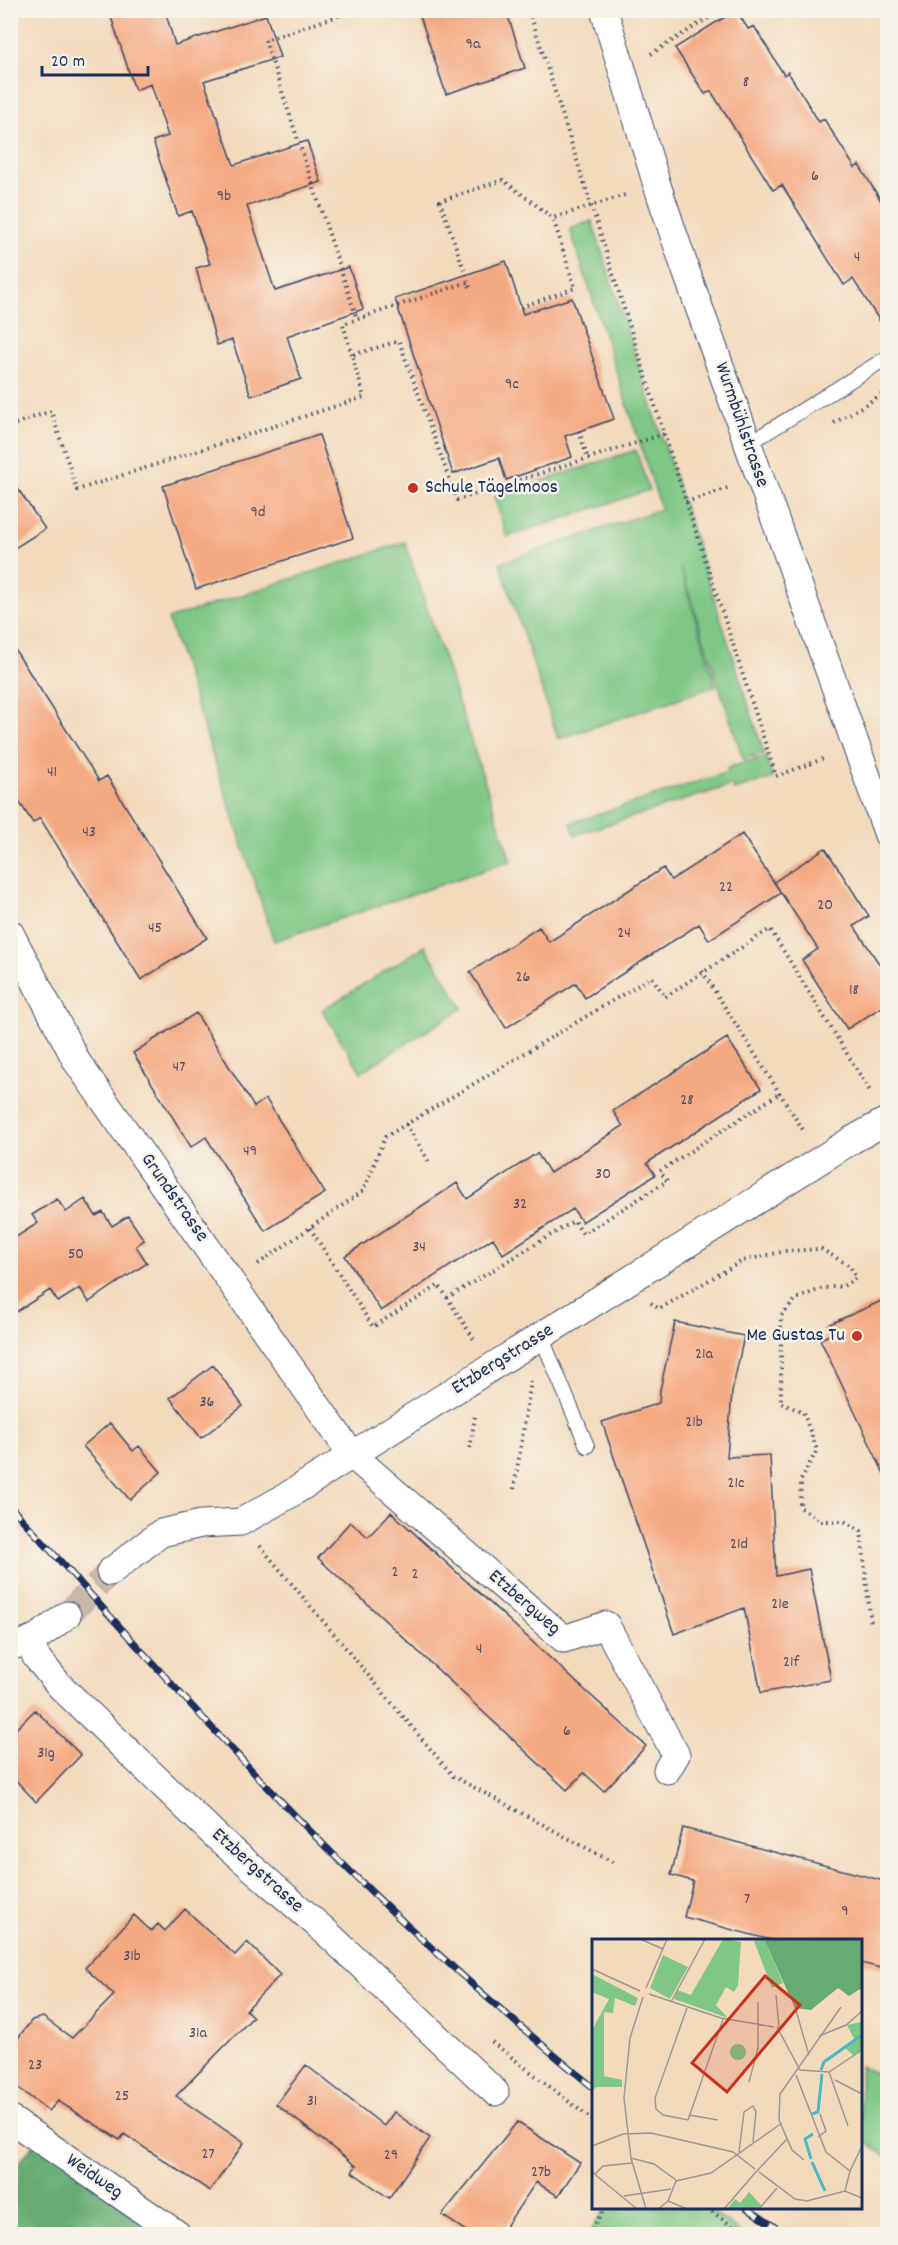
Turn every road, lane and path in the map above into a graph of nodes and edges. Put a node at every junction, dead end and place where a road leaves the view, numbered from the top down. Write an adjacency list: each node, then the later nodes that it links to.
1 (356, 10): 12 (path)
2 (529, 10): 7 (path)
3 (604, 10): 18 (street, Wurmbühlstrasse)
4 (721, 10): 5 (path)
5 (648, 56)
6 (631, 193): 7 (path)
7 (590, 206): 8 (path); 17 (path)
8 (553, 218): 9 (path); 11 (path)
9 (468, 282): 10 (path); 12 (path)
10 (470, 287)
11 (521, 307)
12 (357, 319): 13 (path)
13 (352, 355): 15 (path); 19 (path)
14 (888, 357): 18 (lane)
15 (10, 426)
16 (579, 431): 19 (path)
17 (664, 435): 19 (path); 21 (path)
18 (748, 444): 23 (street, Wurmbühlstrasse)
19 (588, 459)
20 (738, 485): 21 (path)
21 (686, 502): 22 (path)
22 (836, 755)
23 (888, 835)
24 (10, 933): 33 (street, Grundstrasse)
25 (702, 971): 26 (path); 27 (path); 29 (path)
26 (870, 1091)
27 (780, 1093): 30 (path); 34 (path)
28 (888, 1120): 36 (street, Etzbergstrasse)
29 (406, 1124): 31 (path); 32 (path)
30 (806, 1134)
31 (430, 1164)
32 (310, 1228): 33 (path); 34 (path)
33 (232, 1281): 42 (street, Grundstrasse)
34 (447, 1298): 37 (path)
35 (648, 1301): 47 (path)
36 (541, 1336): 40 (lane); 42 (street, Etzbergstrasse)
37 (478, 1347)
38 (532, 1374): 43 (path)
39 (477, 1409): 41 (path)
40 (587, 1446)
41 (470, 1448)
42 (352, 1455): 44 (street, Etzbergstrasse); 49 (street, Etzbergweg)
43 (514, 1489)
44 (241, 1522): 45 (street, Etzbergstrasse); 50 (path)
45 (110, 1572)
46 (67, 1615): 48 (street, Etzbergstrasse)
47 (871, 1624)
48 (20, 1643): 51 (street, Etzbergstrasse)
49 (667, 1770)
50 (616, 1864)
51 (495, 2092)
52 (10, 2119): 55 (street, Weidweg)
53 (604, 2209): 56 (path)
54 (708, 2209): 57 (path)
55 (177, 2235)
56 (589, 2235)
57 (743, 2235)

